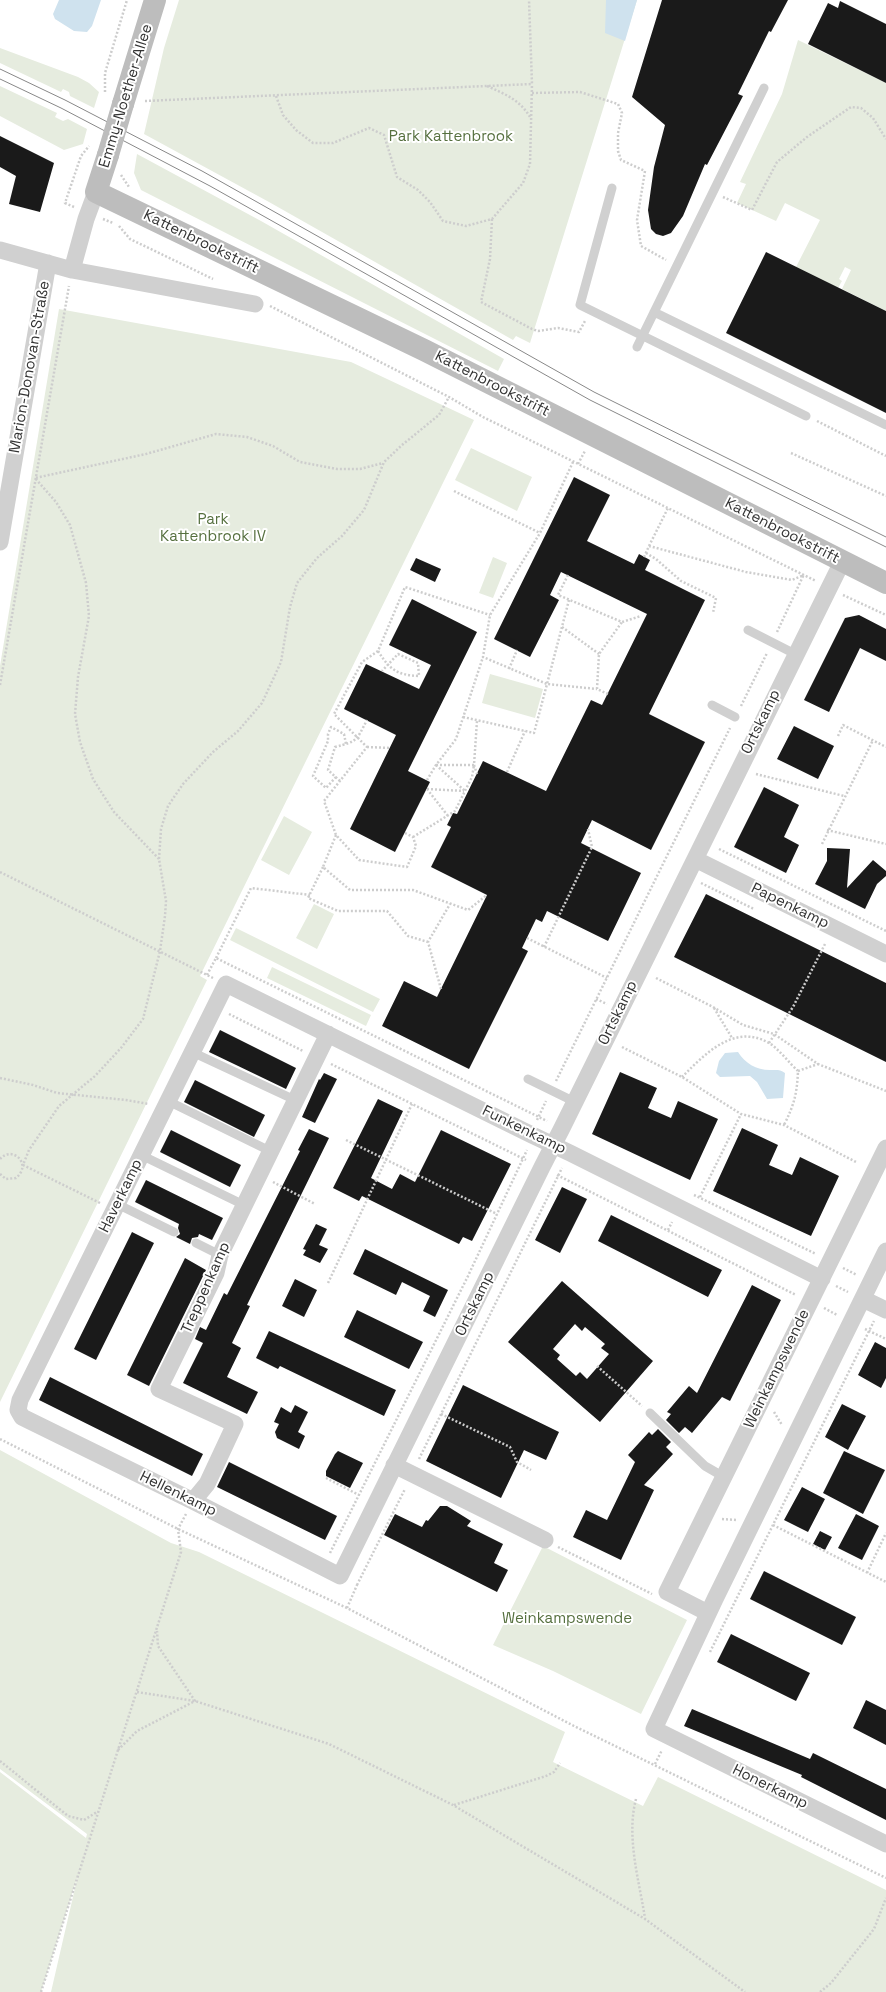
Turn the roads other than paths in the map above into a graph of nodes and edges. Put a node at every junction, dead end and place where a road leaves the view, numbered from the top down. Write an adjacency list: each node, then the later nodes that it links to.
1 (155, 0): 4 (main road, Emmy-Noether-Allee, bridge)
2 (764, 88): 9 (lane)
3 (612, 188): 10 (lane)
4 (96, 192): 7 (street, Marion-Donovan-Straße); 16 (main road, Kattenbrookstrift)
5 (0, 250): 6 (street)
6 (48, 263): 7 (street); 14 (street, Marion-Donovan-Straße)
7 (72, 270): 8 (street)
8 (261, 304)
9 (654, 312): 10 (lane); 13 (lane)
10 (642, 336): 11 (lane); 12 (lane)
11 (637, 347)
12 (806, 416)
13 (886, 425)
14 (2, 518): 15 (street, Marion-Donovan-Straße)
15 (0, 542)
16 (842, 562): 17 (main road, Kattenbrookstrift); 19 (street, Ortskamp)
17 (886, 583)
18 (748, 630): 19 (lane)
19 (795, 654): 22 (street, Ortskamp)
20 (712, 705): 21 (lane)
21 (735, 717)
22 (695, 859): 23 (street, Papenkamp); 29 (street, Ortskamp)
23 (886, 954)
24 (226, 984): 25 (street, Funkenkamp); 26 (street, Haverkamp)
25 (328, 1034): 28 (street, Treppenkamp); 31 (street, Funkenkamp)
26 (192, 1052): 28 (lane); 30 (street, Haverkamp)
27 (528, 1079): 29 (lane)
28 (295, 1100): 33 (street, Treppenkamp)
29 (575, 1102): 31 (street, Ortskamp)
30 (166, 1105): 33 (lane); 34 (street, Haverkamp)
31 (553, 1145): 41 (street, Funkenkamp); 46 (street, Ortskamp)
32 (886, 1148): 41 (street, Weinkampswende)
33 (270, 1151): 35 (street, Treppenkamp)
34 (141, 1155): 35 (lane); 36 (street, Haverkamp)
35 (244, 1205): 40 (street, Treppenkamp)
36 (116, 1207): 37 (lane); 44 (street, Haverkamp)
37 (174, 1232)
38 (196, 1243): 40 (lane)
39 (886, 1251): 42 (street)
40 (220, 1255): 48 (street, Treppenkamp)
41 (822, 1279): 47 (street, Weinkampswende)
42 (863, 1299): 43 (street); 51 (street)
43 (883, 1309)
44 (18, 1410): 48 (street, Hellenkamp)
45 (650, 1413): 47 (lane)
46 (394, 1465): 49 (street); 50 (street, Ortskamp)
47 (724, 1477): 51 (street, Weinkampswende)
48 (193, 1500): 50 (street, Hellenkamp)
49 (545, 1540)
50 (340, 1576)
51 (708, 1613): 52 (street, Honerkamp)
52 (886, 1844)

